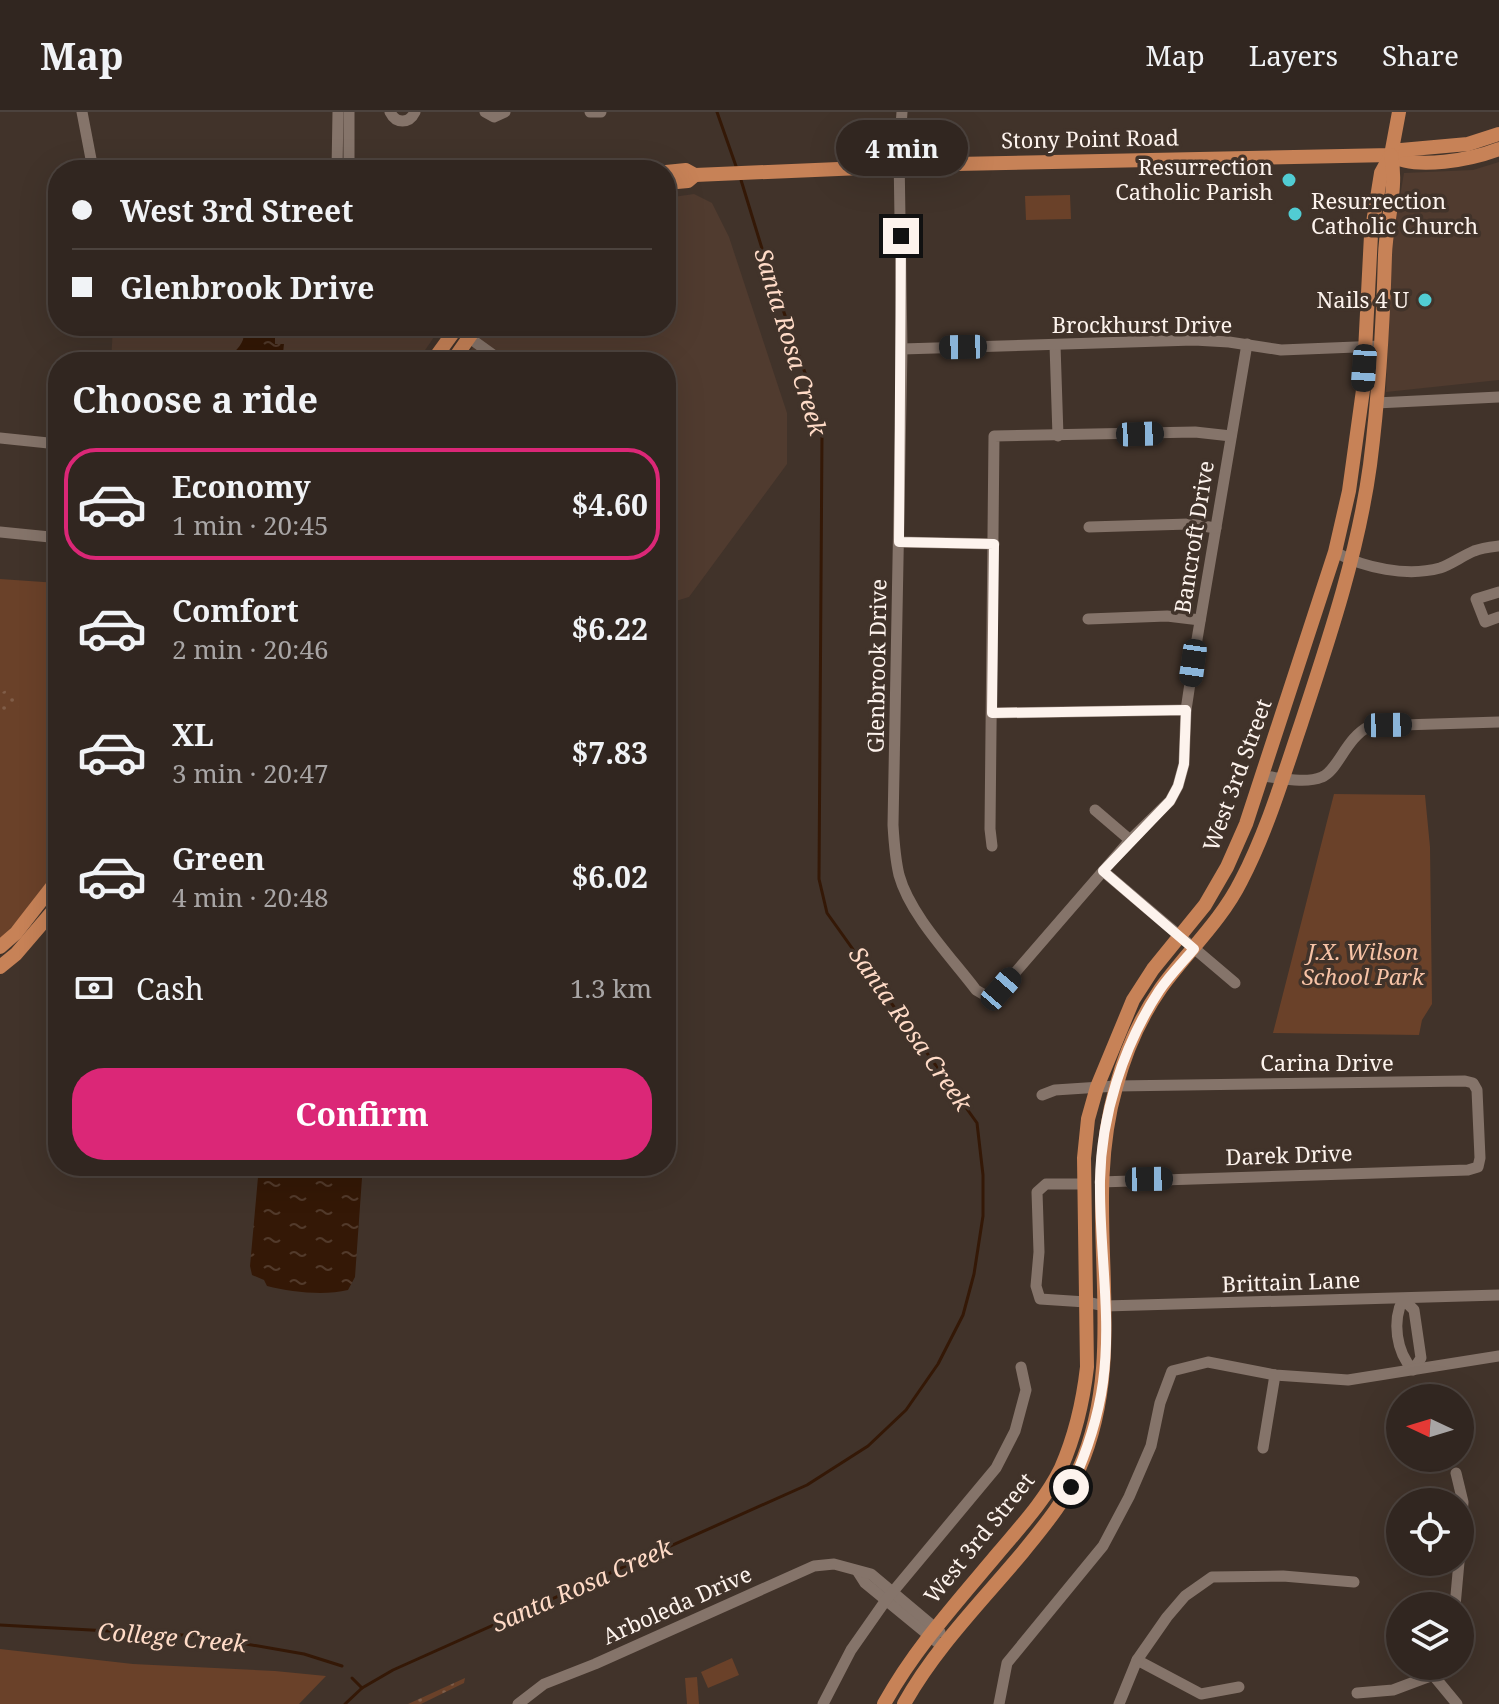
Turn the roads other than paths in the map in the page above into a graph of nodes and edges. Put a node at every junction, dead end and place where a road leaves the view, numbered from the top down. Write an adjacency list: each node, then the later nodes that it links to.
1 (82, 112): 15 (street)
2 (338, 112): 16 (street)
3 (349, 112): 17 (street)
4 (390, 112): 5 (street)
5 (415, 112)
6 (485, 112): 7 (street)
7 (505, 112)
8 (590, 112): 9 (street)
9 (601, 112)
10 (902, 112): 18 (street, Glenbrook Drive)
11 (1399, 112): 14 (main road, West 3rd Street)
12 (1499, 134): 14 (main road, Stony Point Road)
13 (1499, 149): 14 (main road, Stony Point Road)
14 (1391, 155): 18 (main road, Stony Point Road); 25 (main road, West 3rd Street); 26 (main road, West 3rd Street)
15 (91, 159)
16 (337, 160)
17 (349, 160)
18 (899, 167): 20 (main road, Stony Point Road); 27 (street, Glenbrook Drive)
19 (676, 171): 20 (main road, Stony Point Road)
20 (695, 175): 21 (main road, Stony Point Road)
21 (676, 182)
22 (477, 336): 28 (street)
23 (1247, 344): 24 (street, Brockhurst Drive); 25 (street, Brockhurst Drive); 32 (street, Bancroft Drive)
24 (1055, 345): 27 (street, Brockhurst Drive); 31 (street)
25 (1366, 346): 26 (street, Brockhurst Drive); 42 (main road, West 3rd Street)
26 (1381, 346): 30 (main road, West 3rd Street)
27 (902, 349): 39 (street, Glenbrook Drive)
28 (493, 352)
29 (1499, 397): 30 (street)
30 (1376, 403): 43 (main road, West 3rd Street)
31 (1058, 436): 32 (street); 40 (street)
32 (1231, 436): 36 (street, Bancroft Drive)
33 (0, 438): 34 (street)
34 (48, 443)
35 (1089, 527): 36 (street)
36 (1216, 528): 47 (street, Bancroft Drive)
37 (0, 532): 38 (street)
38 (48, 537)
39 (899, 542): 40 (street); 64 (street, Glenbrook Drive)
40 (994, 544): 49 (street)
41 (1499, 546): 43 (street)
42 (1335, 552): 43 (street); 51 (main road, West 3rd Street)
43 (1351, 561): 52 (main road, West 3rd Street)
44 (1499, 592): 45 (street)
45 (1499, 617)
46 (1088, 619): 47 (street)
47 (1200, 620): 48 (street, Bancroft Drive)
48 (1186, 710): 49 (street); 54 (street, Bancroft Drive)
49 (992, 713): 55 (street)
50 (1499, 722): 52 (street)
51 (1263, 776): 52 (street); 59 (main road, West 3rd Street)
52 (1283, 778): 61 (main road, West 3rd Street)
53 (1095, 810): 54 (street)
54 (1130, 840): 56 (street, Bancroft Drive)
55 (992, 846)
56 (1103, 871): 59 (street); 64 (street, Bancroft Drive)
57 (48, 892): 60 (main road)
58 (48, 917): 62 (main road)
59 (1180, 937): 61 (street); 66 (main road, West 3rd Street)
60 (0, 947)
61 (1194, 949): 63 (street); 65 (main road, West 3rd Street)
62 (0, 967)
63 (1235, 983)
64 (988, 997)
65 (1116, 1086): 66 (street, Carina Drive); 68 (street, Carina Drive); 69 (main road, West 3rd Street)
66 (1097, 1087): 67 (street, Carina Drive); 70 (main road, West 3rd Street)
67 (1042, 1095)
68 (1478, 1167): 69 (street, Darek Drive)
69 (1100, 1182): 74 (main road, West 3rd Street)
70 (1084, 1184): 73 (main road, West 3rd Street); 73 (street, Brittain Lane)
71 (1499, 1295): 72 (street, Brittain Lane)
72 (1403, 1299): 74 (street, Brittain Lane); 77 (street); 77 (street)
73 (1086, 1302): 74 (street, Brittain Lane); 84 (main road, West 3rd Street)
74 (1105, 1306): 85 (main road, West 3rd Street)
75 (1499, 1356): 77 (street)
76 (1021, 1367): 83 (street)
77 (1413, 1370): 78 (street)
78 (1275, 1375): 79 (street); 95 (street)
79 (1263, 1448)
80 (1456, 1473): 81 (street)
81 (1460, 1488)
82 (1354, 1582): 86 (street)
83 (889, 1596): 84 (street, Arboleda Drive); 91 (street, Arboleda Drive); 92 (street)
84 (932, 1632): 85 (street, Arboleda Drive); 93 (main road, West 3rd Street)
85 (946, 1643): 94 (main road, West 3rd Street)
86 (1137, 1660): 89 (street); 96 (street)
87 (1415, 1680): 90 (street)
88 (1441, 1680): 97 (street)
89 (1239, 1687)
90 (1357, 1693)
91 (518, 1704)
92 (823, 1704)
93 (884, 1704)
94 (904, 1704)
95 (999, 1704)
96 (1119, 1704)
97 (1457, 1704)

